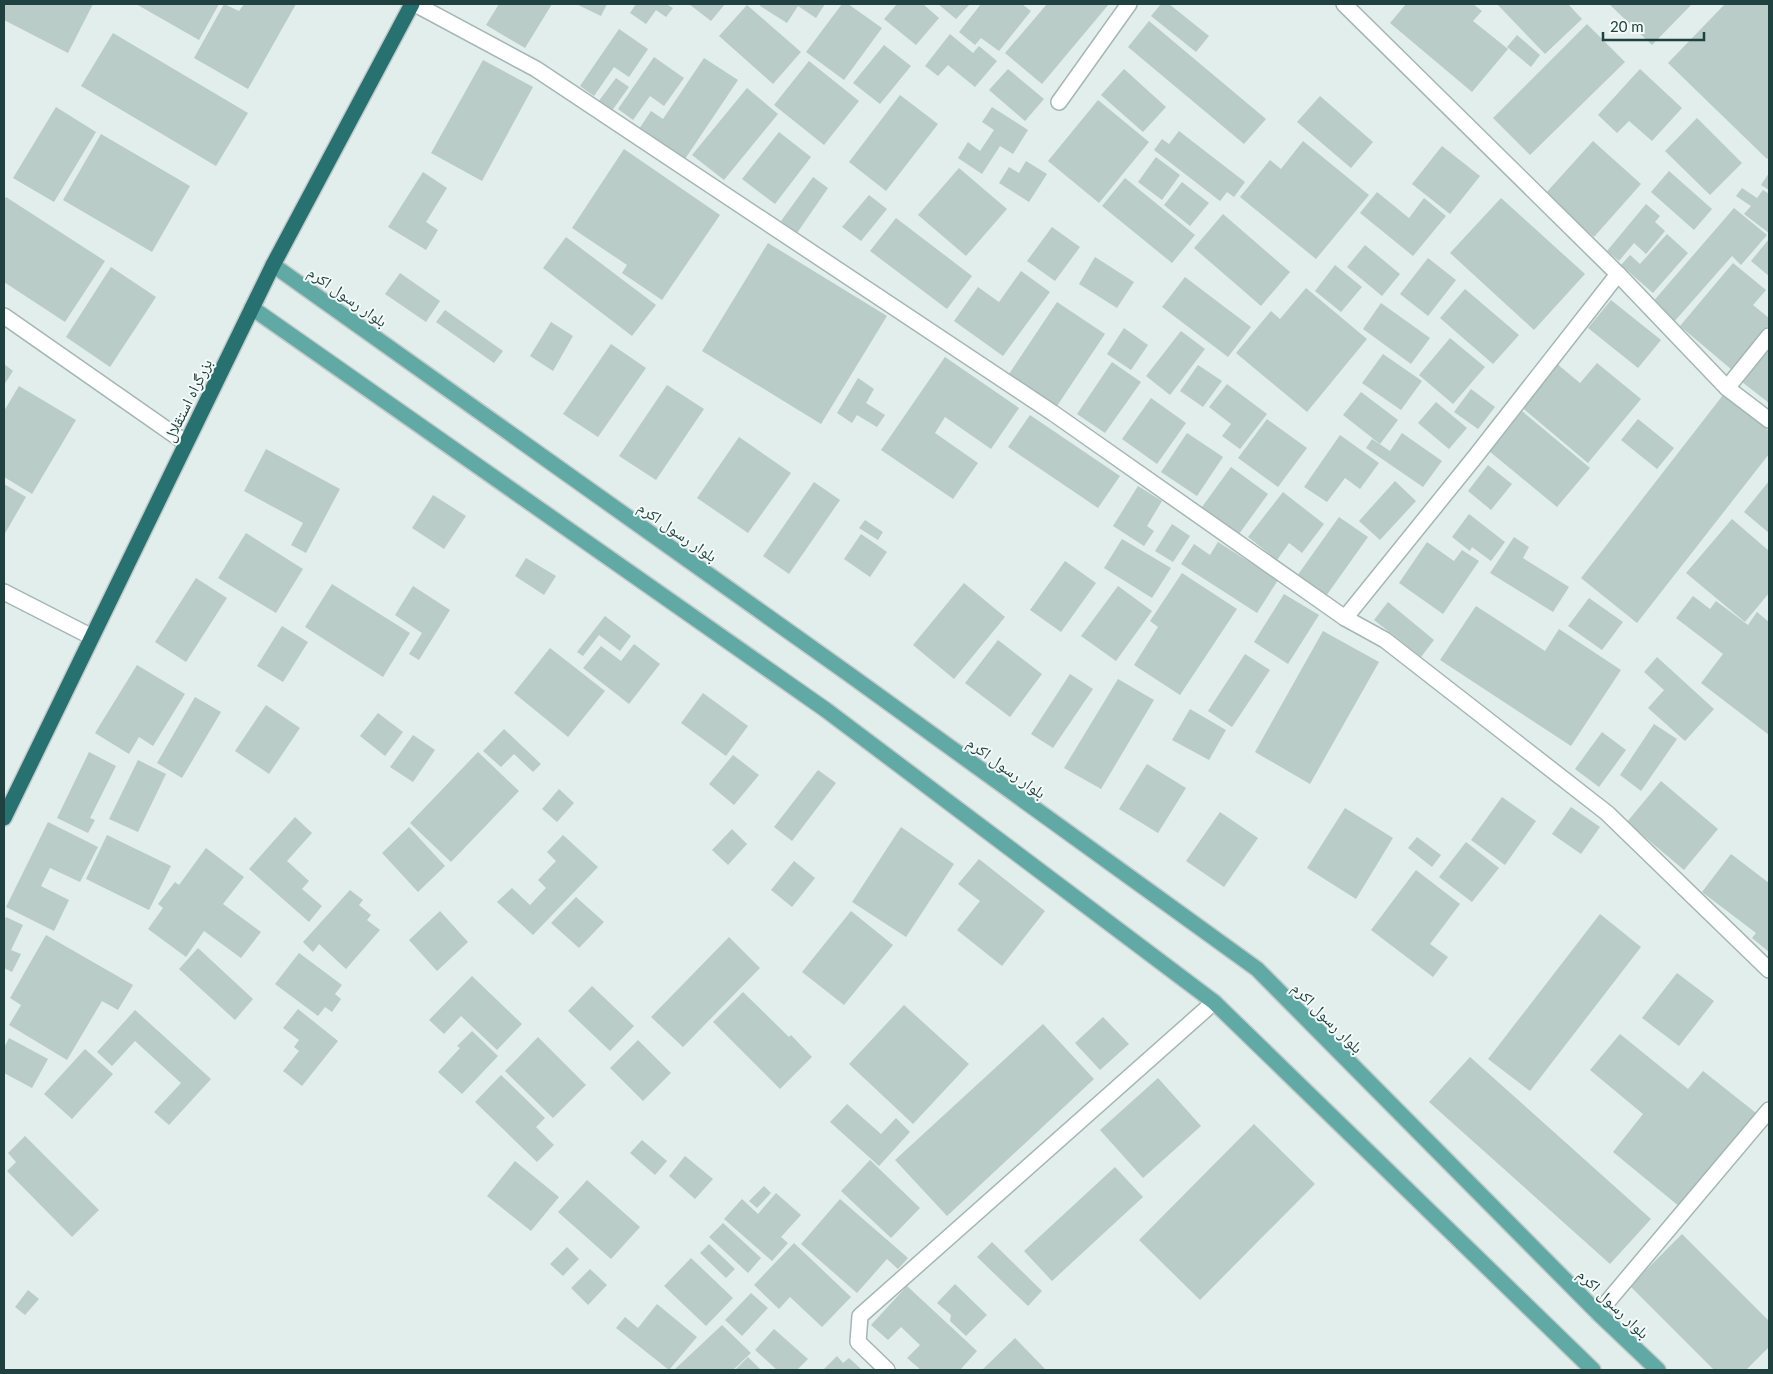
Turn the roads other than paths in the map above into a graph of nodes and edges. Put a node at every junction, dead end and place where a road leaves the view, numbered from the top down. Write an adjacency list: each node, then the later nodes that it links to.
1 (414, 4): 5 (highway, بزرگراه استقلال); 14 (street)
2 (1129, 4): 4 (street)
3 (1344, 4): 6 (street)
4 (1059, 102)
5 (274, 265): 7 (highway, بزرگراه استقلال); 20 (main road, بلوار رسول اکرم)
6 (1618, 274): 10 (street); 14 (street)
7 (252, 308): 12 (highway, بزرگراه استقلال); 18 (main road)
8 (4, 316): 12 (street)
9 (1769, 336): 10 (street)
10 (1727, 388): 11 (street)
11 (1769, 420)
12 (186, 443): 15 (highway, بزرگراه استقلال)
13 (4, 592): 15 (street)
14 (1345, 618): 17 (street)
15 (92, 637): 16 (highway, بزرگراه استقلال)
16 (4, 818)
17 (1769, 970)
18 (1214, 1002): 21 (street); 22 (main road)
19 (1769, 1110): 20 (street)
20 (1598, 1314): 23 (main road, بلوار رسول اکرم)
21 (887, 1370)
22 (1593, 1370)
23 (1658, 1370)

